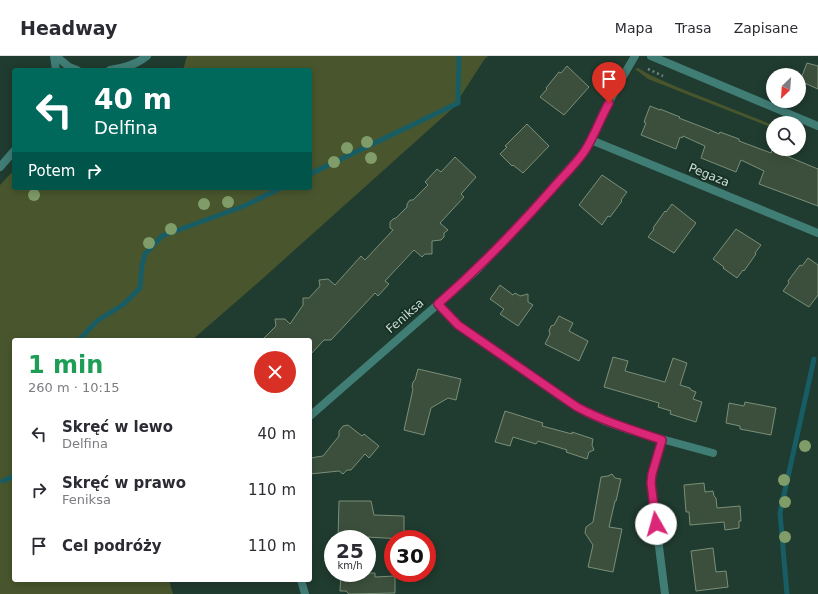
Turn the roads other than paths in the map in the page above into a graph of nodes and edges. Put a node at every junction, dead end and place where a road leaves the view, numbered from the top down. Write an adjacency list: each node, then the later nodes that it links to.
1 (55, 56): 5 (street); 6 (street)
2 (147, 56): 7 (street)
3 (636, 56): 9 (street, Feniksa)
4 (651, 56): 8 (street)
5 (56, 68)
6 (72, 68)
7 (125, 68)
8 (818, 126)
9 (591, 140): 12 (street, Pegaza); 13 (street, Feniksa)
10 (12, 153): 11 (street)
11 (0, 167)
12 (818, 233)
13 (438, 304): 14 (street, Feniksa); 15 (street)
14 (312, 414)
15 (662, 440): 16 (street); 19 (street)
16 (712, 453)
17 (302, 582): 18 (street)
18 (305, 594)
19 (665, 594)

